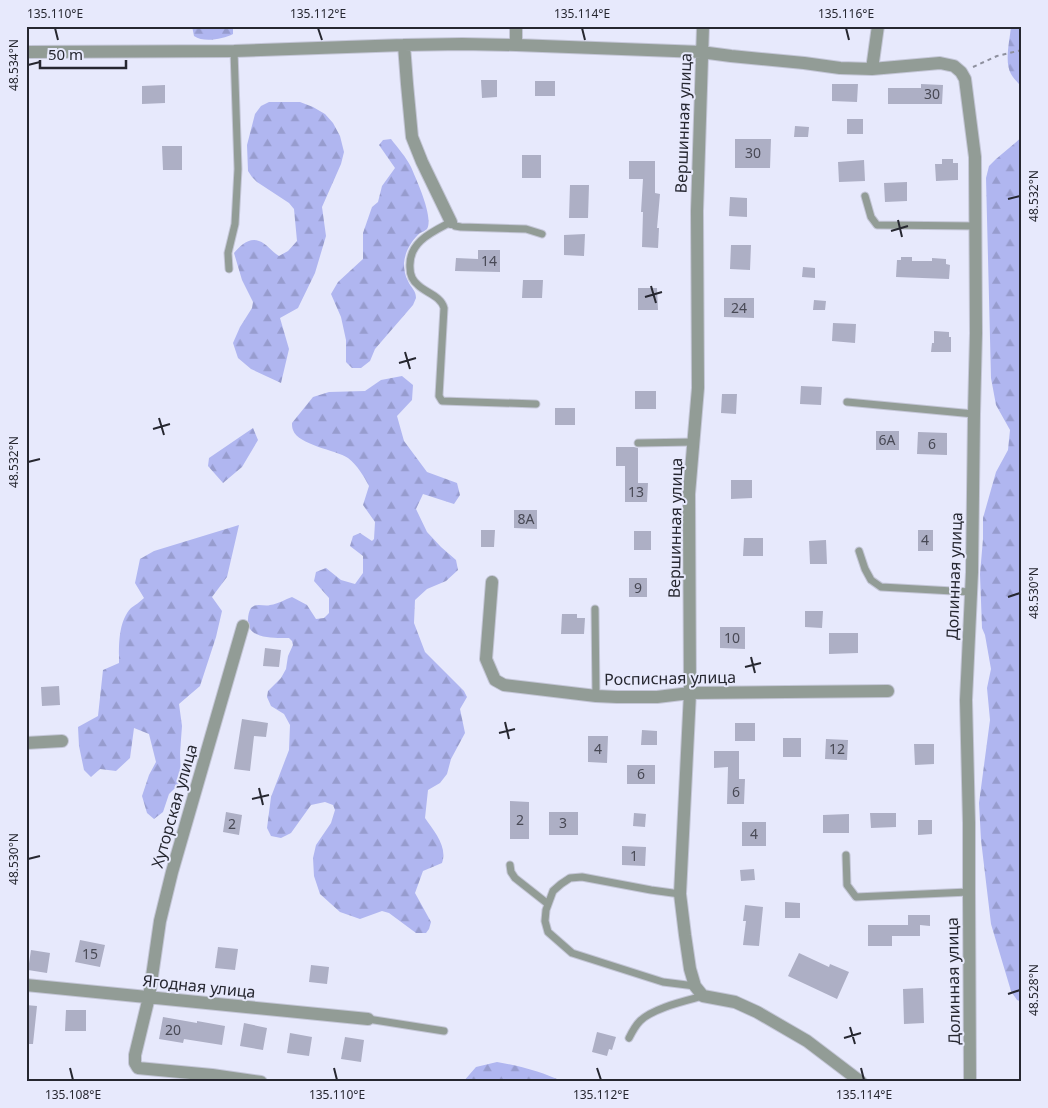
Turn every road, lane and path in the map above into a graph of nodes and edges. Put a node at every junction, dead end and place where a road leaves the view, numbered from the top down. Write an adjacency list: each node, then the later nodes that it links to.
1 (516, 26): 5 (street)
2 (703, 26): 9 (street, Вершинная улица)
3 (878, 26): 10 (street)
4 (404, 45): 5 (street); 7 (street); 13 (street)
5 (516, 45): 9 (street)
6 (1022, 50): 11 (path)
7 (234, 51): 8 (street); 16 (lane)
8 (26, 52)
9 (701, 52): 10 (street); 20 (street, Вершинная улица)
10 (872, 69): 11 (street)
11 (961, 72): 14 (street, Долинная улица)
12 (865, 196): 14 (lane)
13 (451, 222): 15 (lane); 18 (lane)
14 (975, 226): 19 (street, Долинная улица)
15 (542, 234)
16 (229, 269)
17 (848, 402): 19 (lane)
18 (536, 404)
19 (974, 414): 24 (street, Долинная улица)
20 (693, 442): 21 (lane); 28 (street, Вершинная улица)
21 (638, 443)
22 (859, 551): 24 (lane)
23 (492, 582): 29 (street, Росписная улица)
24 (971, 592): 34 (street, Долинная улица)
25 (595, 609): 29 (lane)
26 (243, 626): 39 (street, Хуторская улица)
27 (888, 691): 28 (street, Росписная улица)
28 (690, 693): 29 (street, Росписная улица); 35 (street, Вершинная улица)
29 (596, 696)
30 (62, 741): 31 (street)
31 (26, 743)
32 (846, 855): 34 (lane)
33 (510, 865): 36 (lane)
34 (969, 892): 46 (street, Долинная улица)
35 (680, 894): 36 (lane); 38 (street, Вершинная улица)
36 (548, 904): 38 (lane)
37 (26, 985): 39 (street, Ягодная улица)
38 (699, 991): 42 (lane); 45 (street)
39 (149, 998): 40 (street, Ягодная улица); 43 (street, Хуторская улица)
40 (368, 1019): 41 (lane)
41 (444, 1031)
42 (629, 1038)
43 (211, 1079): 44 (street)
44 (261, 1082)
45 (861, 1082)
46 (970, 1082)

